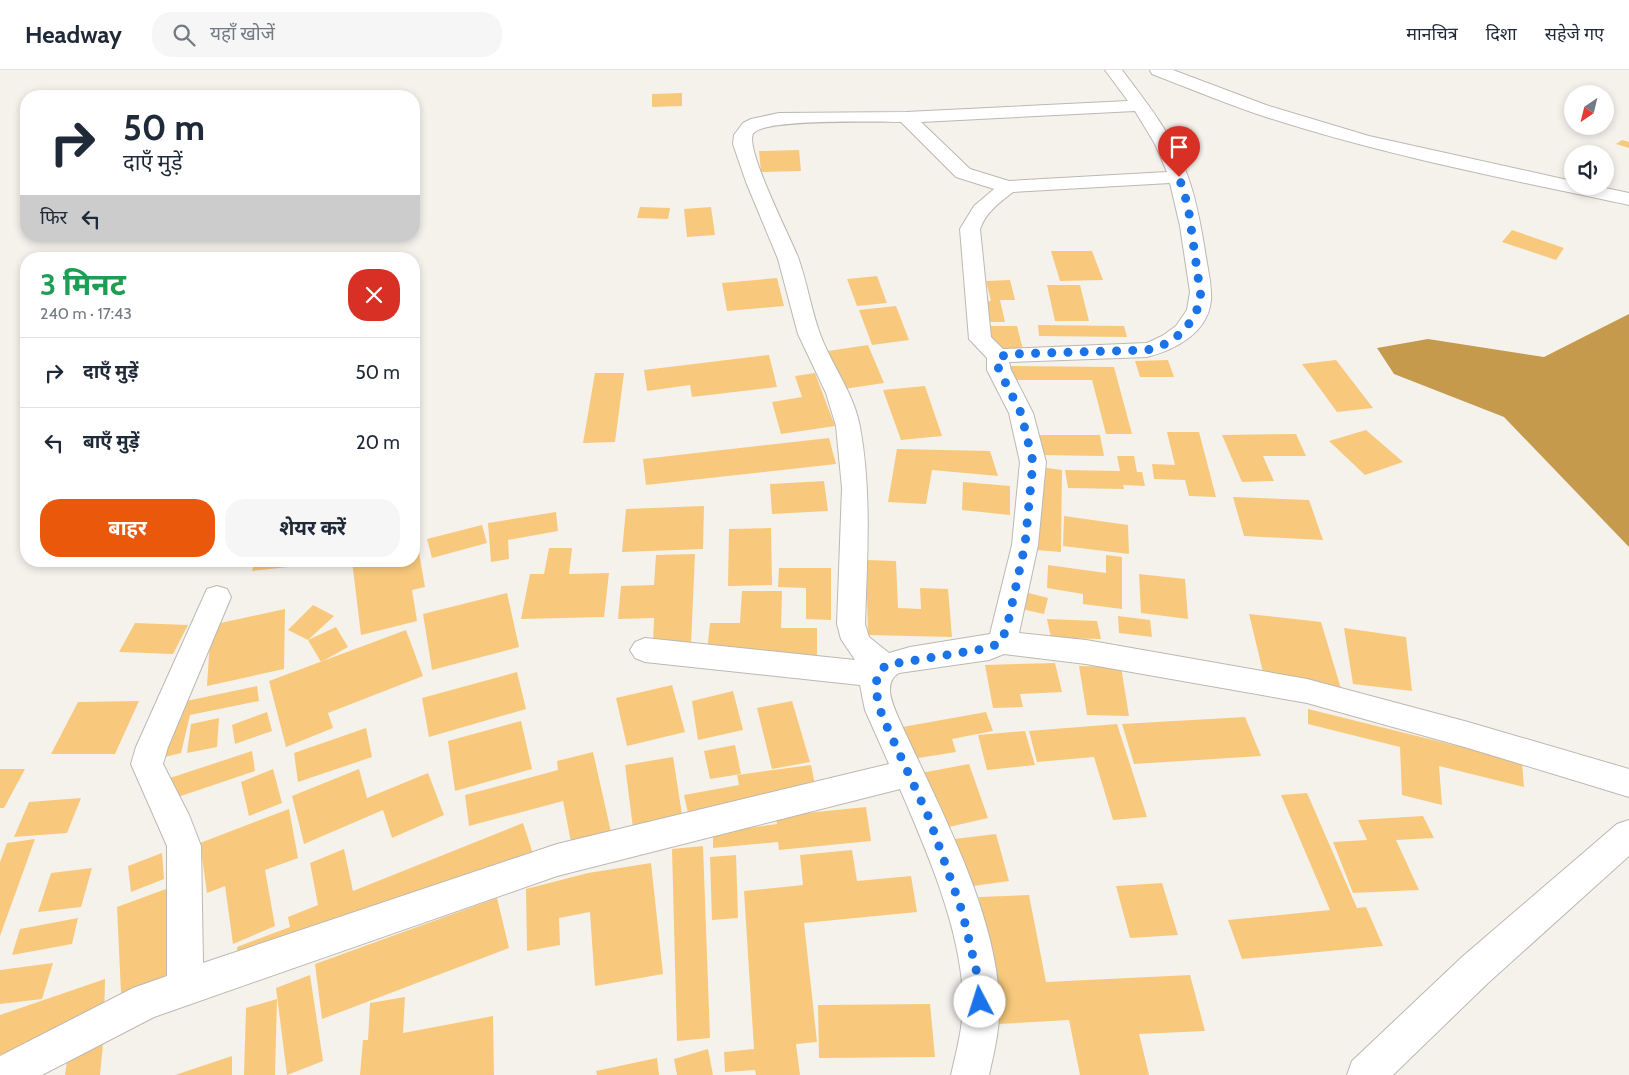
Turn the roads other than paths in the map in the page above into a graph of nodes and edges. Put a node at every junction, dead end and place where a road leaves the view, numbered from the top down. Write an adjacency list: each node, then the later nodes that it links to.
1 (1113, 70): 3 (street)
2 (1158, 70): 7 (street)
3 (1139, 106): 4 (street); 5 (street)
4 (906, 117): 6 (street); 12 (street)
5 (1179, 177): 6 (street); 8 (street)
6 (1008, 187): 8 (street)
7 (1629, 199)
8 (999, 357): 10 (street)
9 (217, 597): 16 (street)
10 (1001, 642): 12 (street); 14 (street)
11 (645, 650): 12 (street)
12 (882, 670): 13 (street)
13 (908, 773): 16 (street); 18 (street)
14 (1629, 783)
15 (1629, 835): 19 (street)
16 (185, 990): 17 (street)
17 (2, 1075)
18 (970, 1075)
19 (1366, 1075)

